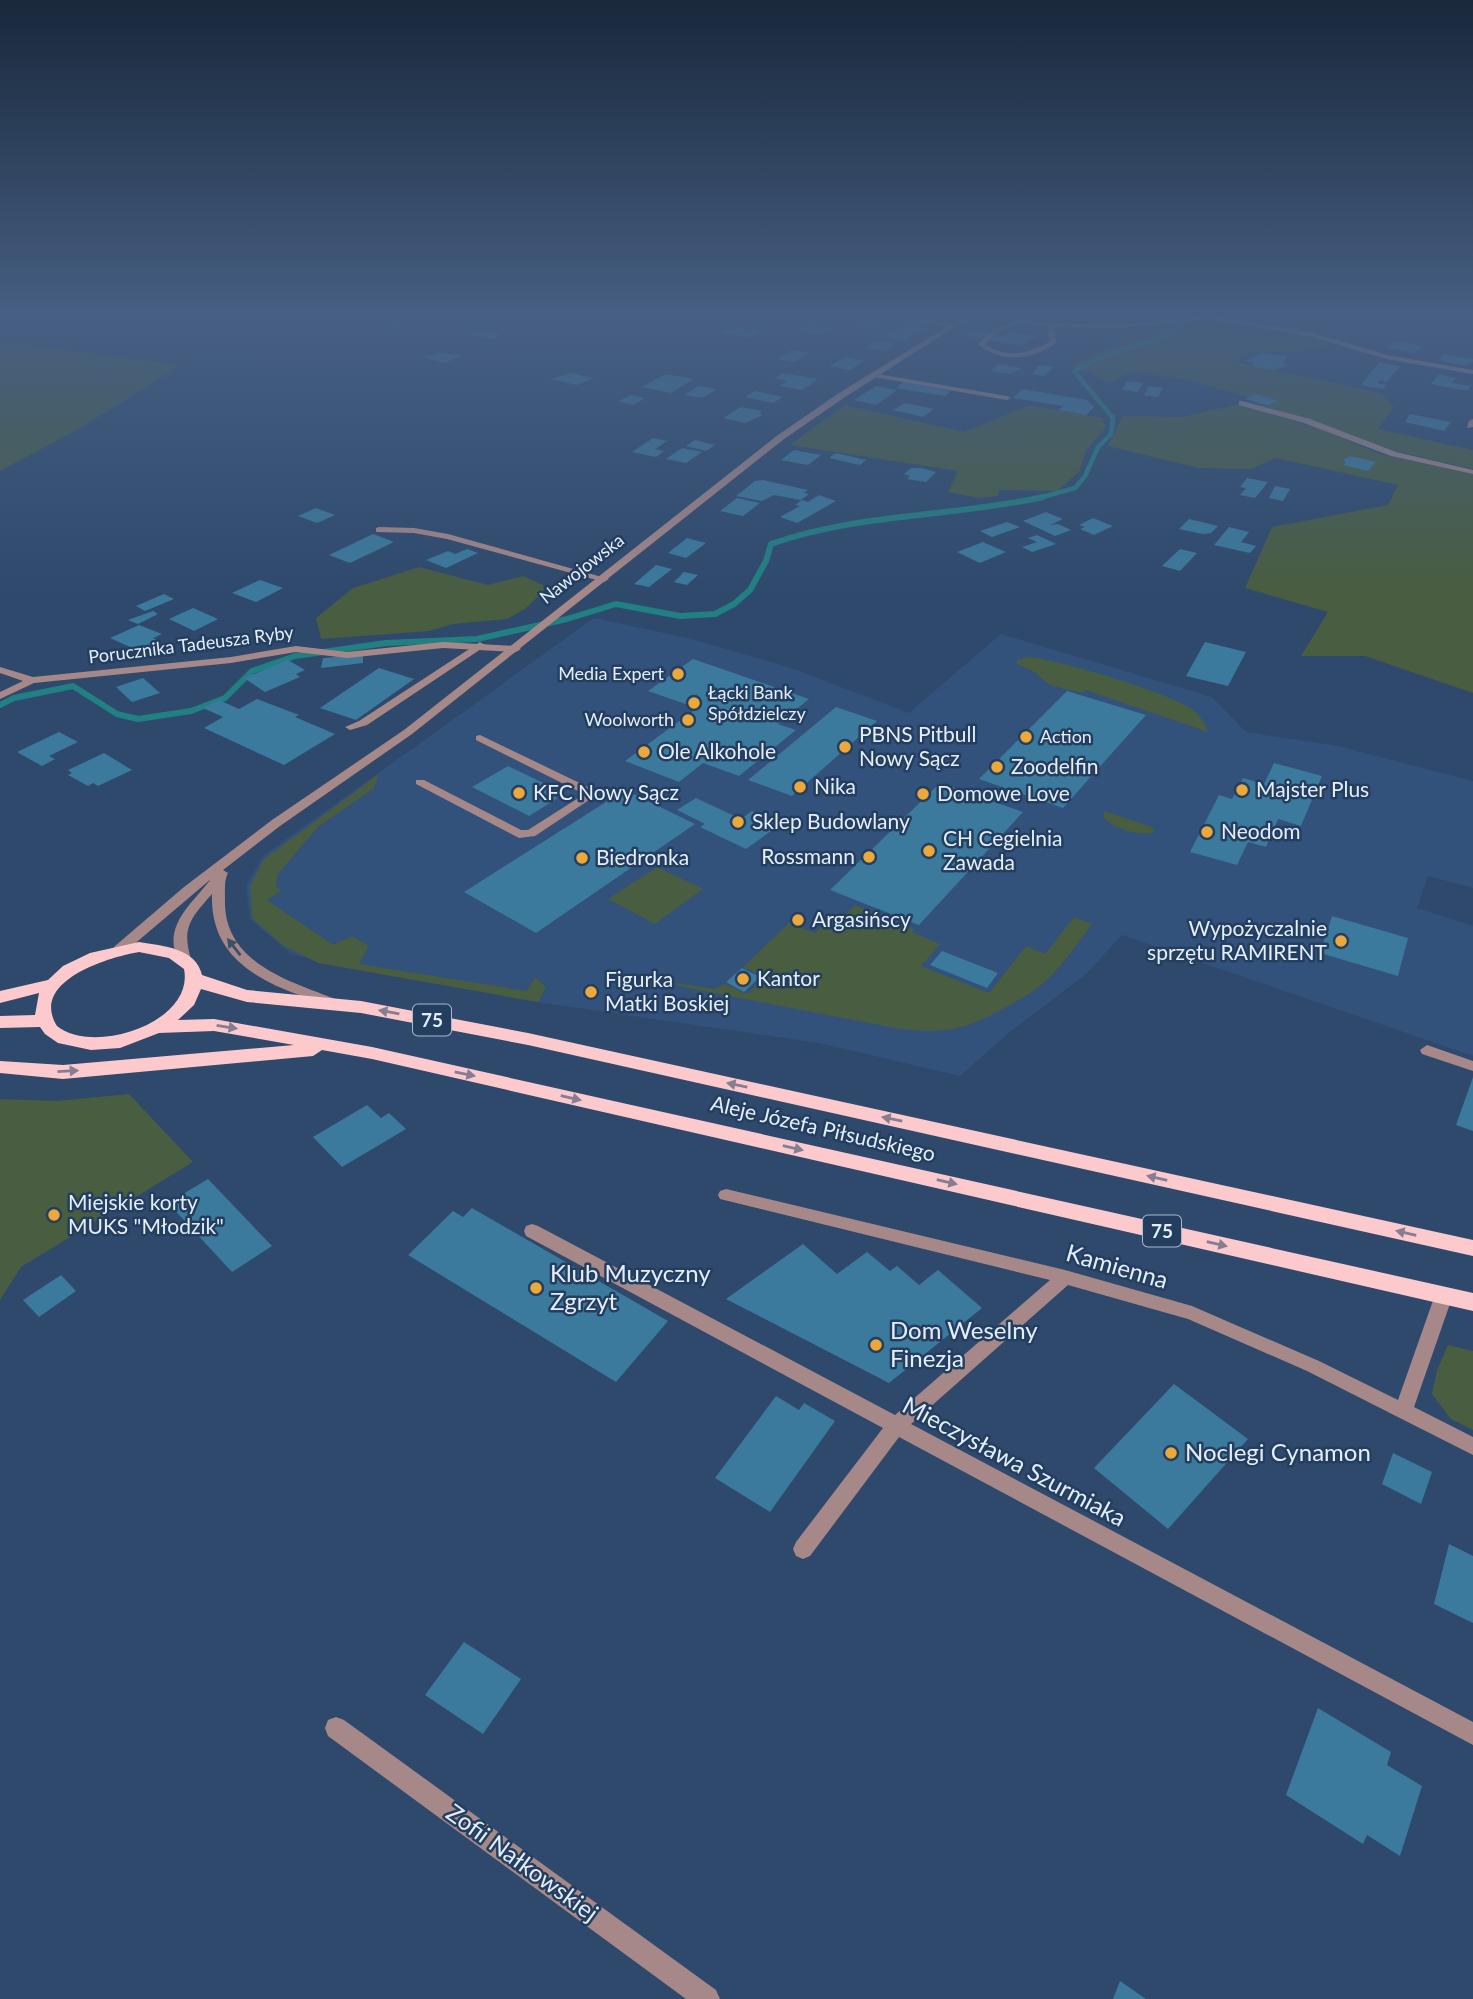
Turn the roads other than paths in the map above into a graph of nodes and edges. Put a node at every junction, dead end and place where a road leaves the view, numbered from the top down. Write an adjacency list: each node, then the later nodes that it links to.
1 (823, 409): 5 (street, Nawojowska)
2 (1265, 409): 3 (street)
3 (1473, 472)
4 (379, 530): 5 (street)
5 (604, 579): 7 (street, Nawojowska)
6 (480, 645): 7 (street, Porucznika Tadeusza Ryby); 9 (street, Porucznika Tadeusza Ryby); 11 (street)
7 (516, 649): 14 (street, Nawojowska)
8 (0, 670): 9 (street)
9 (32, 680): 10 (street, Porucznika Tadeusza Ryby)
10 (0, 696)
11 (350, 727)
12 (480, 738): 13 (street)
13 (420, 782)
14 (228, 863): 15 (street, Nawojowska); 16 (street, Nawojowska)
15 (219, 877): 17 (street, Nawojowska); 21 (street, one-way to 15)
16 (120, 949): 17 (main road); 19 (main road)
17 (184, 959): 18 (main road)
18 (195, 979): 21 (main road, Aleje Józefa Piłsudskiego / 75); 24 (main road, 75)
19 (55, 984): 20 (main road); 22 (main road)
20 (0, 997)
21 (335, 1003): 31 (main road, Aleje Józefa Piłsudskiego / 75, one-way to 21)
22 (45, 1021): 23 (main road); 24 (main road, 75)
23 (0, 1022)
24 (159, 1027): 25 (main road, Aleje Józefa Piłsudskiego / 75, one-way to 25)
25 (351, 1048): 28 (main road, one-way to 25); 33 (main road, Aleje Józefa Piłsudskiego / 75, one-way to 33)
26 (1427, 1050): 27 (street)
27 (1473, 1066)
28 (0, 1067)
29 (726, 1195): 32 (street, Kamienna)
30 (532, 1231): 36 (street, Mieczysława Szurmiaka)
31 (1473, 1248)
32 (1065, 1277): 35 (street, Kamienna); 36 (street)
33 (1444, 1295): 34 (main road, Aleje Józefa Piłsudskiego / 75); 35 (street)
34 (1473, 1302)
35 (1403, 1412): 37 (street, Kamienna)
36 (896, 1426): 38 (street); 40 (street, Mieczysława Szurmiaka)
37 (1473, 1446)
38 (803, 1549)
39 (336, 1728): 41 (street, Zofii Nałkowskiej)
40 (1473, 1734)
41 (708, 1999)

